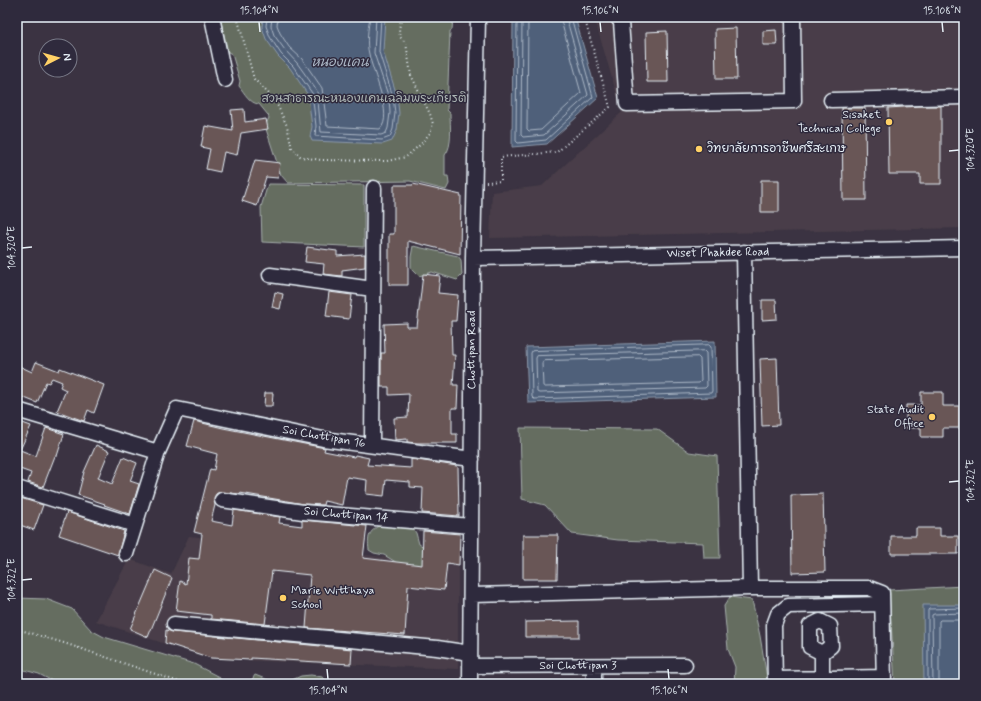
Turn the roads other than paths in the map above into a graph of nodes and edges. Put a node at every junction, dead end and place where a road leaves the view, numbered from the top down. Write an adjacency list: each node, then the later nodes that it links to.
1 (212, 17): 5 (street)
2 (478, 17): 11 (street, Chottipan Road)
3 (617, 17): 4 (street)
4 (793, 17)
5 (225, 80)
6 (964, 97): 7 (street)
7 (831, 100)
8 (374, 188): 13 (street)
9 (964, 248): 10 (street, Wiset Phakdee Road)
10 (744, 252): 11 (street, Wiset Phakdee Road); 23 (street)
11 (473, 258): 17 (street, Chottipan Road)
12 (270, 275): 13 (street)
13 (373, 289): 15 (street)
14 (17, 410): 16 (street)
15 (372, 445): 16 (street, Soi Chottipan 16); 17 (street, Soi Chottipan 16)
16 (158, 452): 20 (street)
17 (472, 459): 21 (street, Chottipan Road)
18 (17, 488): 20 (street)
19 (222, 500): 21 (street, Soi Chottipan 14)
20 (135, 526): 22 (street)
21 (471, 526): 24 (street, Chottipan Road)
22 (126, 554)
23 (750, 588): 24 (street); 25 (street)
24 (471, 595): 30 (street, Chottipan Road)
25 (882, 604): 26 (street); 35 (street)
26 (830, 605): 28 (street); 33 (street)
27 (174, 624): 30 (street, Soi Chottipan 3)
28 (830, 626): 29 (street); 29 (street)
29 (822, 653): 34 (street)
30 (470, 659): 32 (street, Soi Chottipan 3); 36 (street, Chottipan Road)
31 (685, 665): 32 (street, Soi Chottipan 3)
32 (594, 666): 37 (street)
33 (775, 681): 34 (street)
34 (822, 681): 35 (street)
35 (884, 681)
36 (470, 684)
37 (594, 684)

